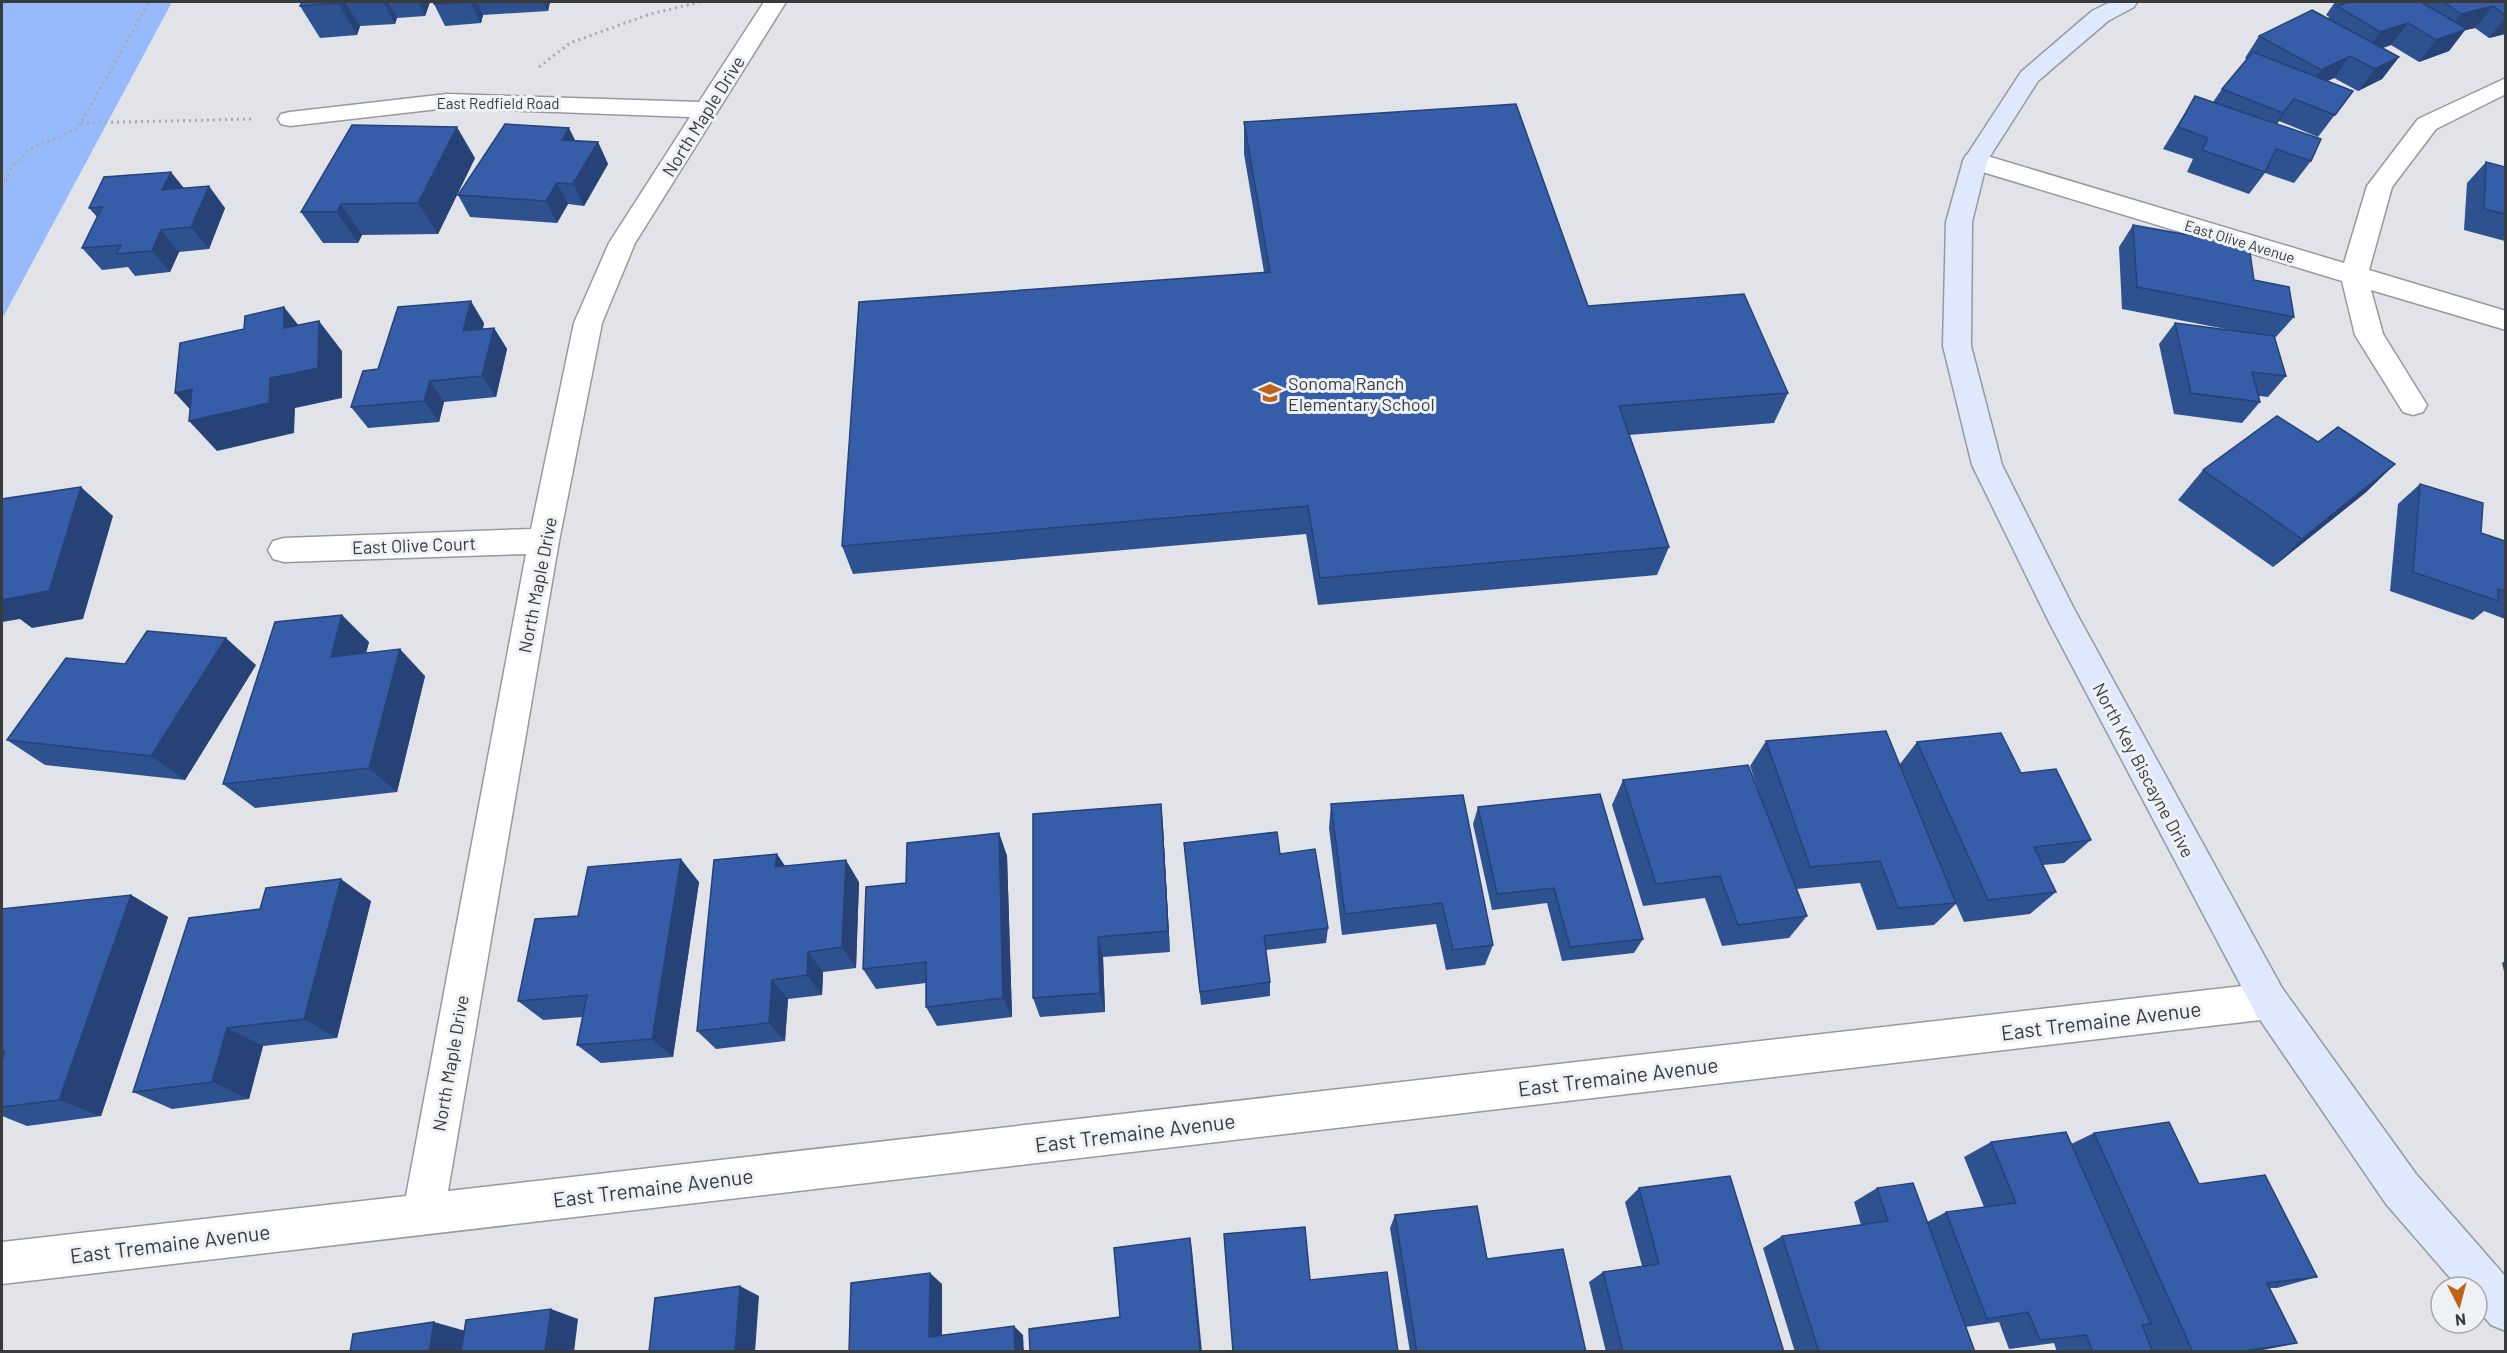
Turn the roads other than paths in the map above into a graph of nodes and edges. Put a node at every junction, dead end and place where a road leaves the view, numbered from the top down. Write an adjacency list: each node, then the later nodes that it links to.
1 (775, 2): 4 (street, North Maple Drive)
2 (2126, 2): 6 (street, North Key Biscayne Drive)
3 (2505, 85): 7 (street)
4 (706, 111): 5 (street, East Redfield Road); 10 (street, North Maple Drive)
5 (290, 119)
6 (1975, 161): 7 (street, East Olive Avenue); 12 (street, North Key Biscayne Drive)
7 (2354, 275): 8 (street, East Olive Avenue); 9 (street)
8 (2505, 321)
9 (2413, 405)
10 (544, 541): 11 (street, East Olive Court); 13 (street, North Maple Drive)
11 (285, 550)
12 (2270, 1001): 13 (street, East Tremaine Avenue); 15 (street, North Key Biscayne Drive)
13 (423, 1214): 14 (street, East Tremaine Avenue)
14 (2, 1263)
15 (2505, 1310)

